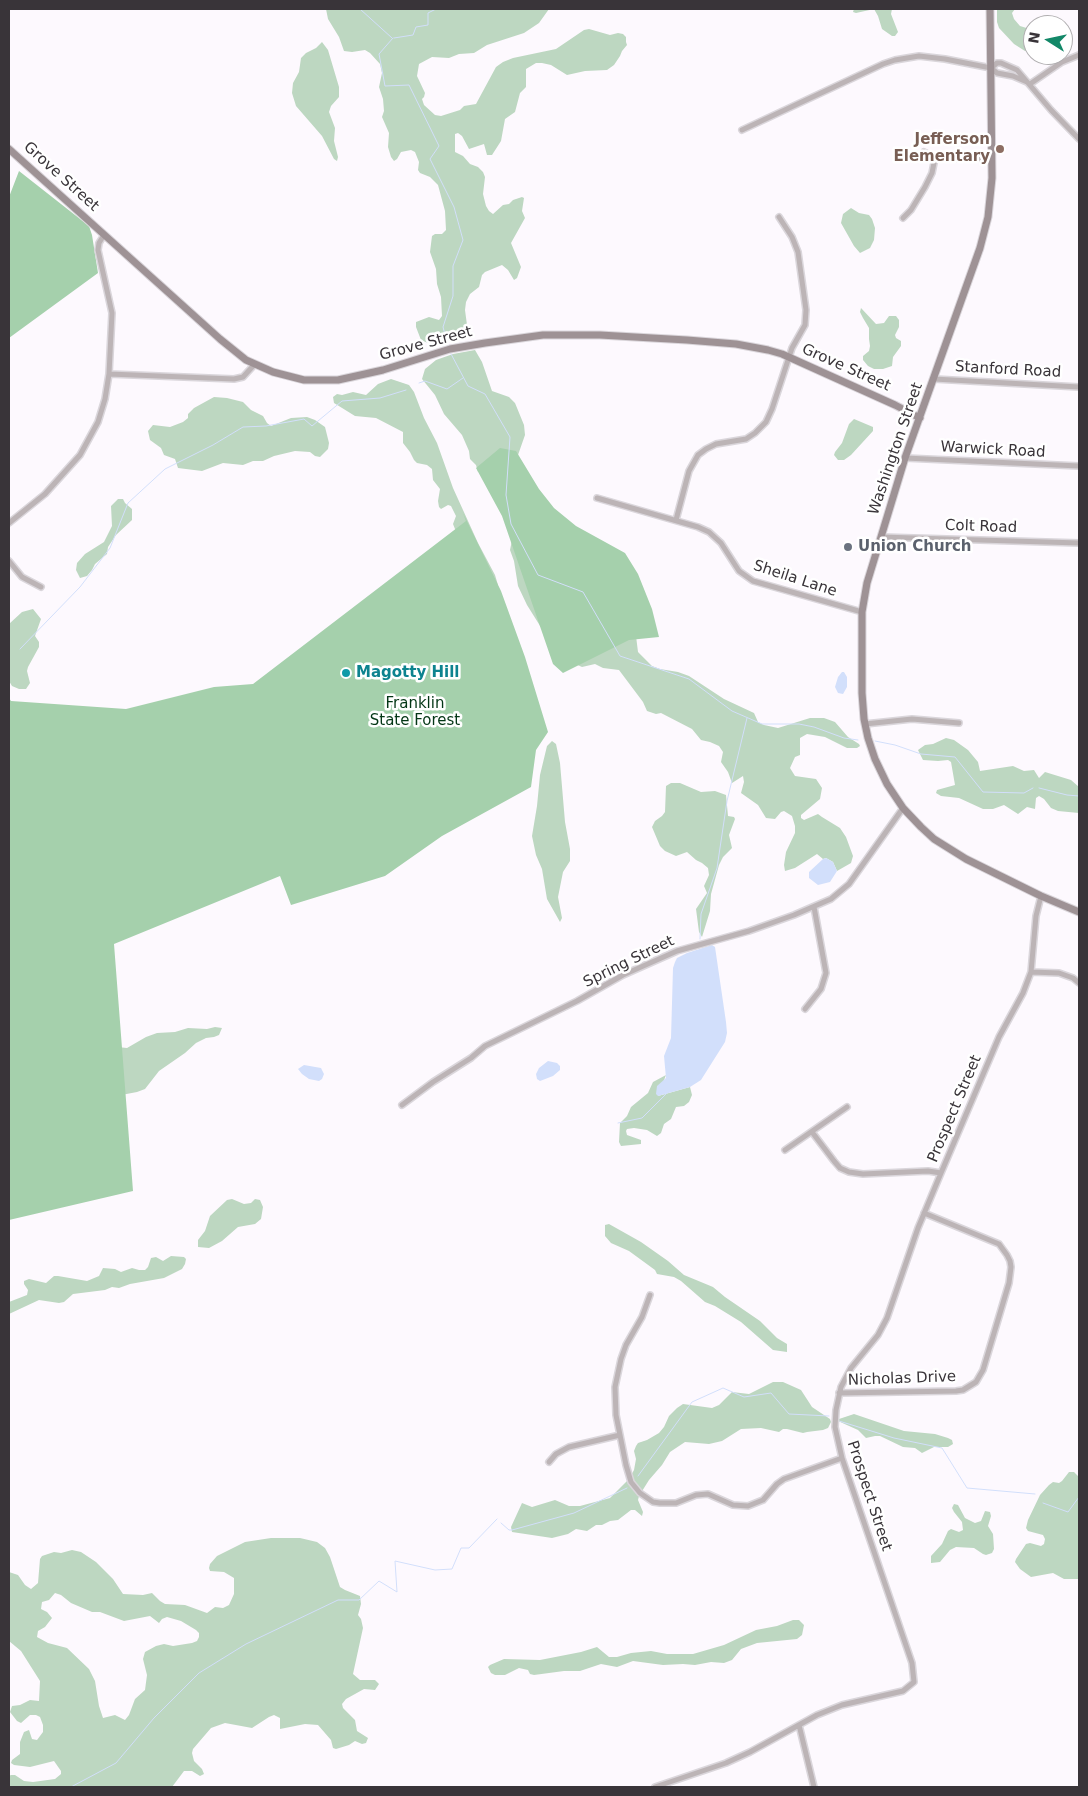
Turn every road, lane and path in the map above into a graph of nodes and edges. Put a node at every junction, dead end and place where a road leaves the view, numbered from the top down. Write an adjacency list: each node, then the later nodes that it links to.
1 (990, 9): 3 (main road, Washington Street)
2 (1079, 55): 4 (street)
3 (991, 68): 4 (street); 4 (street); 5 (street); 10 (main road, Washington Street)
4 (1030, 84): 6 (street)
5 (742, 130)
6 (1079, 139)
7 (9, 149): 13 (main road, Grove Street)
8 (924, 152): 9 (street)
9 (935, 158): 10 (street); 12 (street)
10 (992, 158): 17 (main road, Washington Street)
11 (779, 217): 14 (street)
12 (903, 218)
13 (104, 235): 15 (main road, Grove Street); 16 (street)
14 (789, 358): 15 (main road, Grove Street); 19 (main road, Grove Street); 23 (street)
15 (254, 365): 16 (street)
16 (109, 374): 24 (street)
17 (934, 379): 18 (street, Stanford Road); 19 (main road, Washington Street)
18 (1079, 387)
19 (920, 418): 20 (main road, Washington Street)
20 (905, 458): 21 (street, Warwick Road); 25 (main road, Washington Street)
21 (1079, 466)
22 (597, 498): 23 (street, Sheila Lane)
23 (676, 520): 29 (street, Sheila Lane)
24 (9, 523)
25 (882, 537): 26 (street, Colt Road); 29 (main road, Washington Street)
26 (1079, 543)
27 (9, 561): 28 (street)
28 (42, 587)
29 (862, 612): 31 (main road, Washington Street)
30 (959, 723): 31 (street)
31 (865, 724): 32 (main road, Washington Street)
32 (903, 808): 33 (main road, Washington Street); 34 (street, Spring Street)
33 (1041, 896): 35 (main road, Washington Street); 36 (street, Prospect Street)
34 (814, 907): 38 (street); 39 (street, Spring Street)
35 (1079, 912)
36 (1031, 972): 37 (street); 43 (street, Prospect Street)
37 (1079, 983)
38 (804, 1009)
39 (402, 1104)
40 (847, 1107): 41 (street)
41 (812, 1132): 42 (street); 43 (street)
42 (786, 1150)
43 (941, 1173): 44 (street, Prospect Street)
44 (924, 1213): 46 (street, Prospect Street); 46 (street, Nicholas Drive)
45 (650, 1295): 47 (street)
46 (839, 1394): 48 (street, Prospect Street)
47 (620, 1435): 48 (street); 49 (street)
48 (842, 1458): 50 (street, Prospect Street)
49 (549, 1462)
50 (799, 1725): 51 (street, Prospect Street); 53 (street)
51 (671, 1785): 52 (street, Prospect Street)
52 (654, 1787)
53 (814, 1787)

